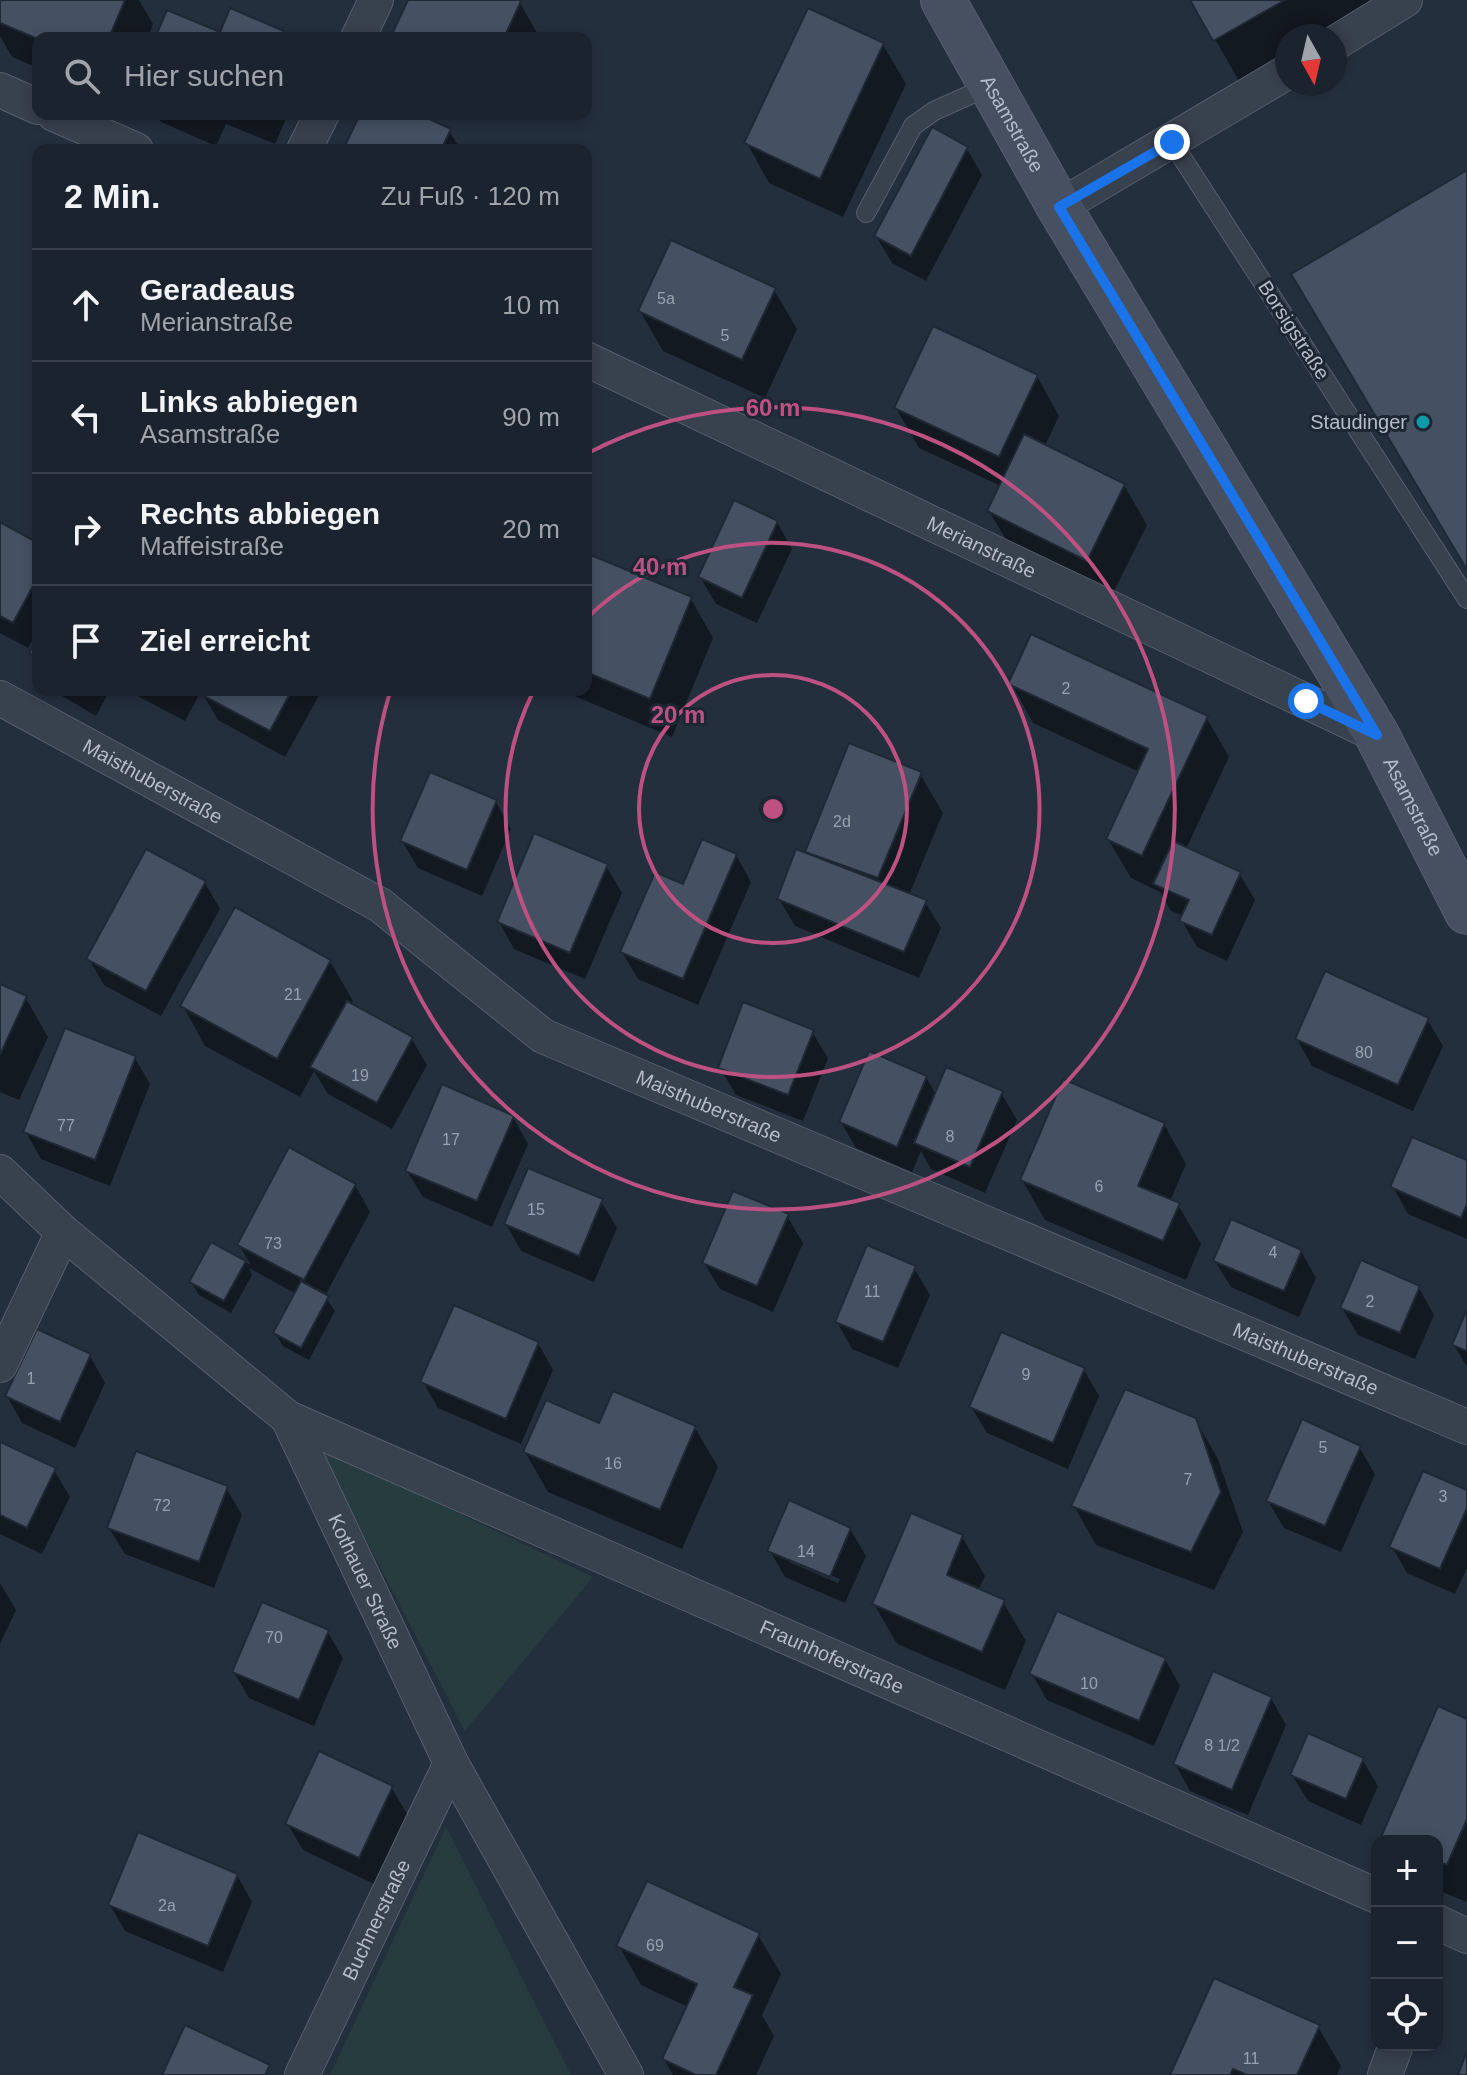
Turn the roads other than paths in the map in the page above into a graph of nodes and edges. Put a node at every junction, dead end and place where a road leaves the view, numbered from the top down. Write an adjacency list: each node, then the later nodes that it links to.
1 (376, 0): 4 (street)
2 (943, 0): 7 (street, Asamstraße)
3 (1405, 0): 5 (street)
4 (361, 32)
5 (1347, 36)
6 (1275, 79): 12 (street)
7 (990, 86): 15 (street, Asamstraße); 16 (lane)
8 (0, 90): 9 (street)
9 (32, 104)
10 (68, 120): 13 (street)
11 (319, 120): 14 (street)
12 (1172, 142): 15 (street); 18 (lane, Borsigstraße)
13 (122, 144)
14 (307, 144)
15 (1059, 207): 20 (street, Asamstraße)
16 (866, 213)
17 (592, 362): 20 (street, Merianstraße)
18 (1467, 599)
19 (0, 698): 26 (street, Maisthuberstraße)
20 (1377, 735): 21 (street, Asamstraße)
21 (1467, 912)
22 (0, 1172): 23 (street, Kothauer Straße)
23 (63, 1232): 24 (street); 25 (street, Kothauer Straße)
24 (0, 1365)
25 (288, 1418): 27 (street, Kothauer Straße); 28 (street, Fraunhoferstraße)
26 (1467, 1427)
27 (451, 1763): 30 (street, Buchnerstraße); 31 (street, Kothauer Straße)
28 (1371, 1893)
29 (1394, 2051): 32 (street)
30 (302, 2075)
31 (626, 2075)
32 (1385, 2075)

